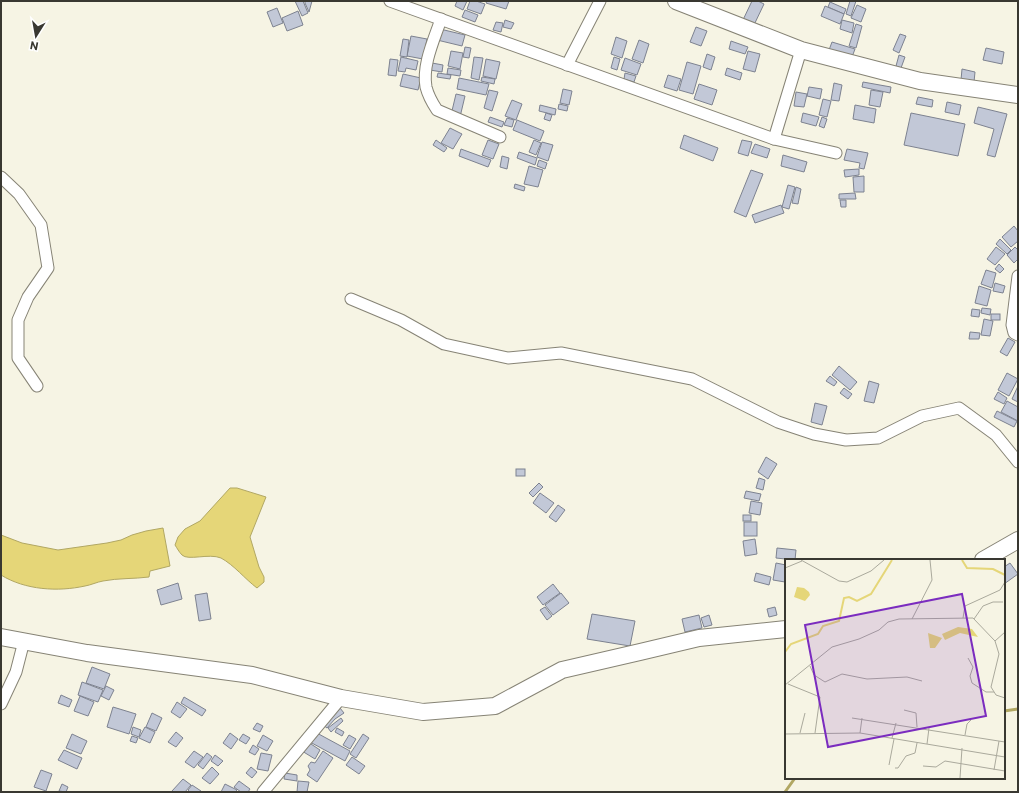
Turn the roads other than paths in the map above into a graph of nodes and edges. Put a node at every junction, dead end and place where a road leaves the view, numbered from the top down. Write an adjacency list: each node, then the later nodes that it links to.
1 (390, 1): 4 (street)
2 (600, 1): 6 (street)
3 (676, 1): 5 (main road)
4 (441, 19): 6 (street); 8 (street)
5 (801, 50): 7 (main road); 9 (street)
6 (567, 65): 9 (street)
7 (1018, 95)
8 (500, 137)
9 (774, 139): 10 (street)
10 (836, 153)
11 (1, 177): 15 (street)
12 (1018, 276): 14 (street)
13 (350, 299): 16 (street)
14 (1018, 335)
15 (37, 386)
16 (1018, 462)
17 (1018, 540): 18 (main road)
18 (985, 559)
19 (785, 629): 22 (main road)
20 (1, 637): 21 (main road)
21 (24, 641): 22 (main road); 23 (street)
22 (341, 698): 24 (street)
23 (1, 704)
24 (263, 792)

